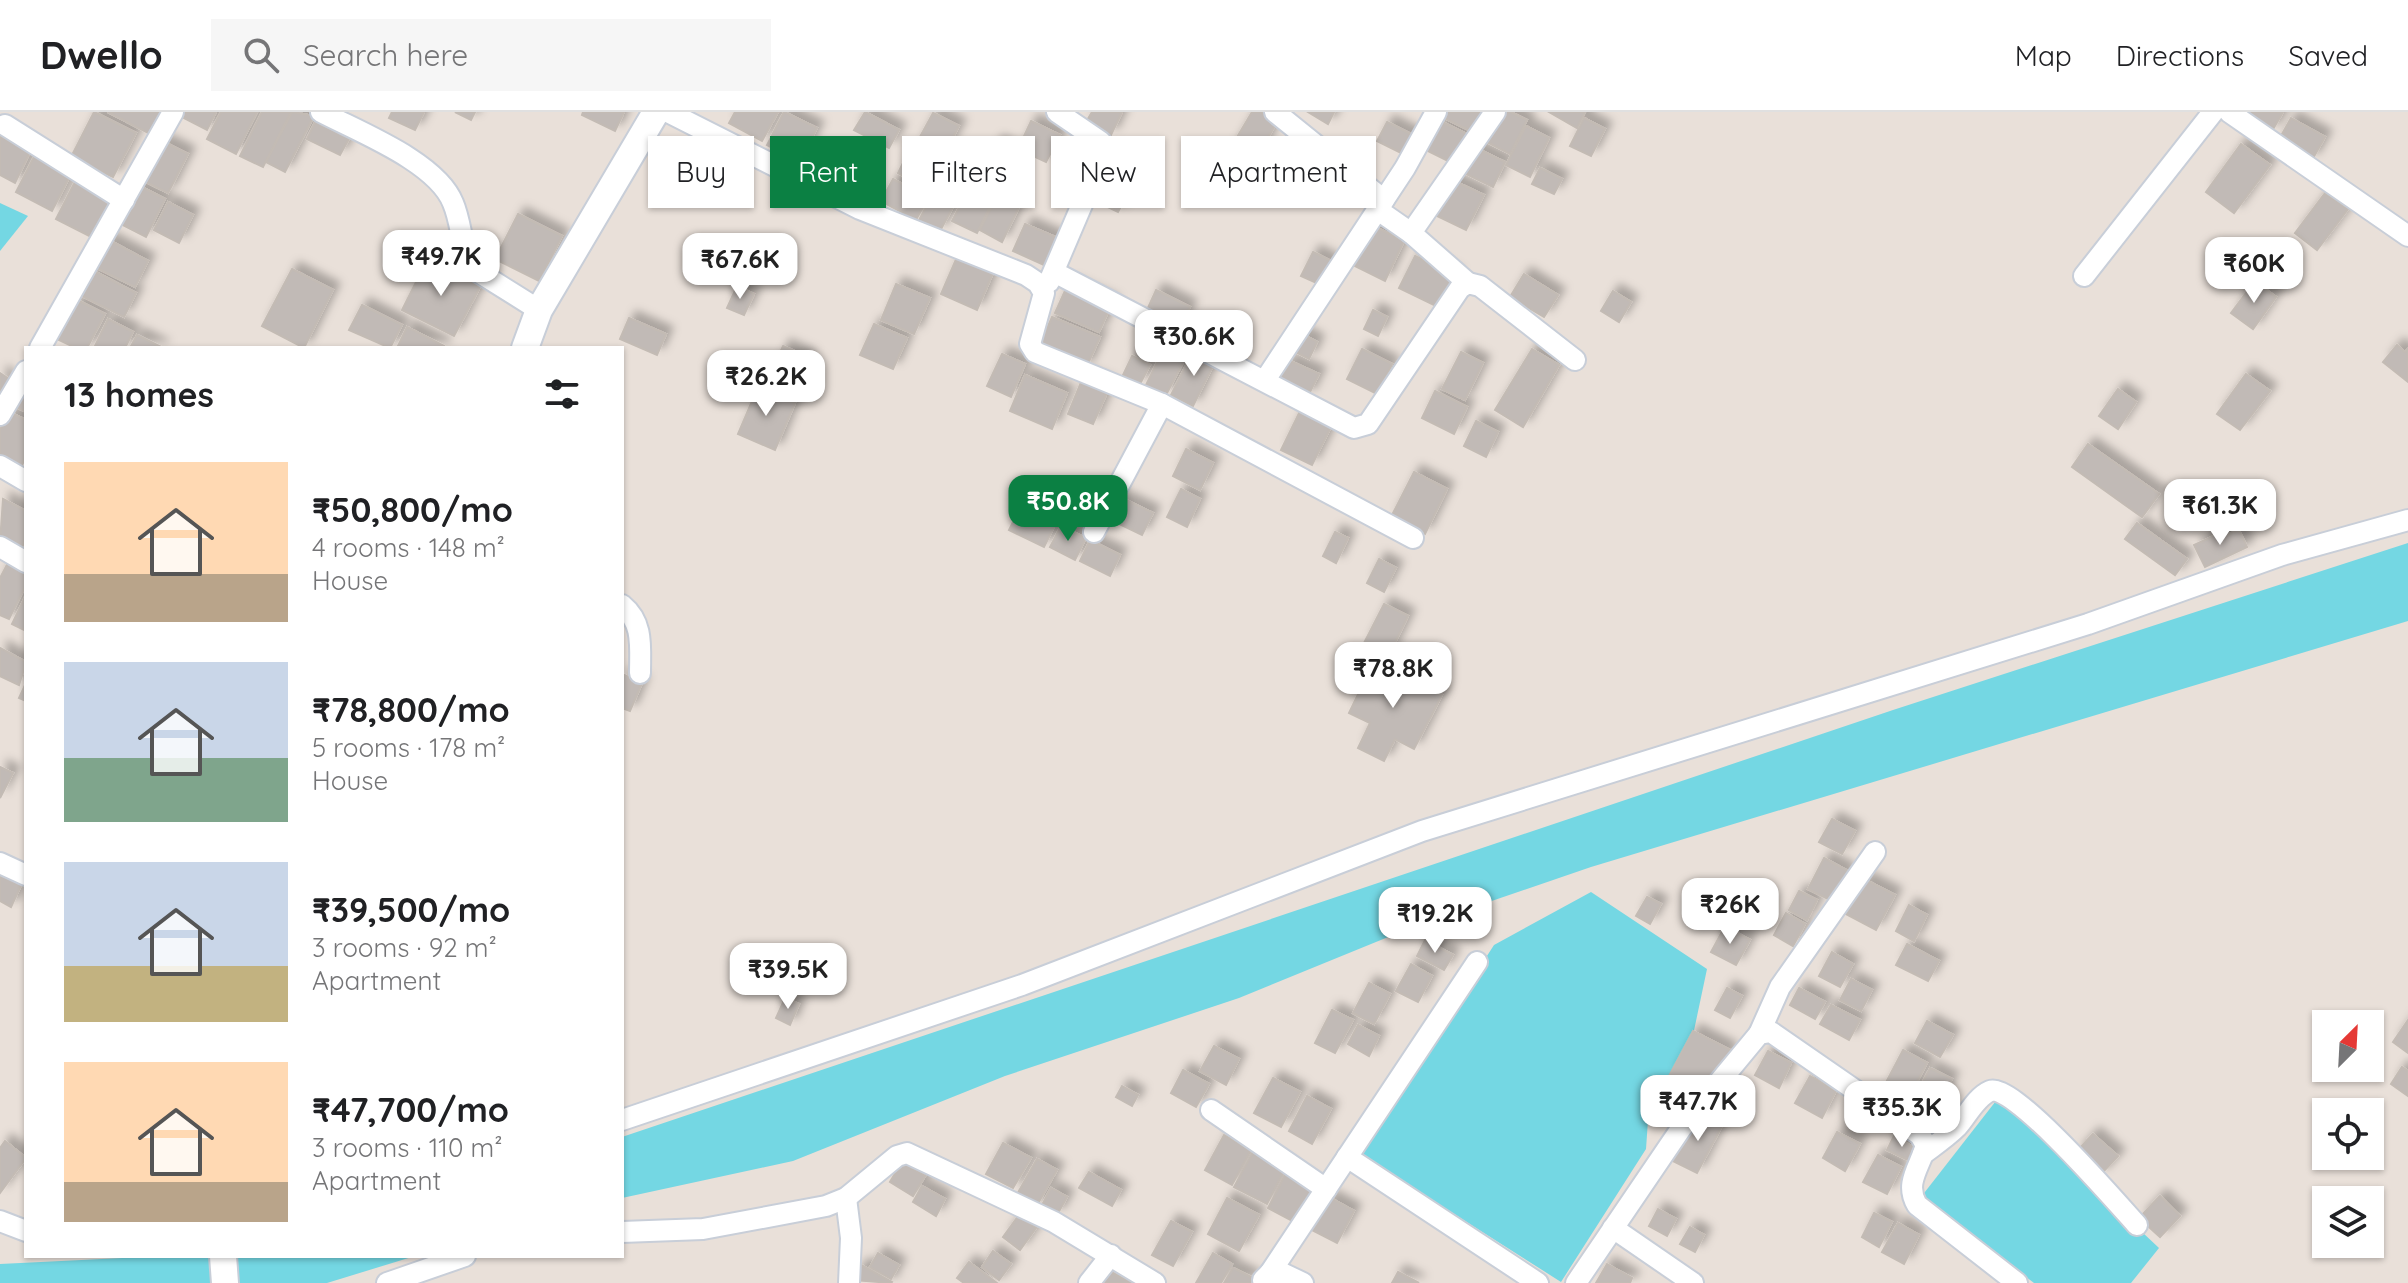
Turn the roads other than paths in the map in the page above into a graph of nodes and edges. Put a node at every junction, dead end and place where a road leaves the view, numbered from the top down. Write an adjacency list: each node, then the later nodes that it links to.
1 (173, 112): 12 (street)
2 (321, 112): 20 (street)
3 (656, 112): 20 (street)
4 (668, 112): 19 (street)
5 (1057, 112): 16 (street)
6 (1436, 112): 13 (street)
7 (1495, 112): 14 (street)
8 (2213, 112): 17 (street)
9 (2229, 112): 15 (street)
10 (1283, 115): 13 (street)
11 (5, 125): 12 (street)
12 (124, 200): 21 (street)
13 (1381, 205): 14 (street); 25 (street)
14 (1411, 233): 18 (street)
15 (2408, 236)
16 (1054, 272): 19 (street); 25 (street)
17 (2084, 276)
18 (1468, 283): 23 (street); 25 (street)
19 (1044, 293): 26 (street)
20 (539, 310): 22 (street)
21 (49, 345)
22 (526, 346)
23 (1575, 360)
24 (24, 374): 27 (street)
25 (1265, 380)
26 (1162, 404): 31 (street); 32 (street)
27 (0, 415)
28 (0, 466): 29 (street)
29 (24, 480)
30 (2408, 520): 43 (street)
31 (1094, 532)
32 (1413, 538)
33 (0, 547): 34 (street)
34 (24, 561)
35 (624, 607): 36 (street)
36 (640, 673)
37 (1875, 852): 41 (street)
38 (0, 863): 39 (street)
39 (24, 874)
40 (1477, 962): 45 (street)
41 (1759, 1034): 44 (street); 50 (street)
42 (1211, 1110): 46 (street)
43 (624, 1119)
44 (1923, 1154): 49 (street); 66 (street)
45 (1347, 1157): 46 (street); 63 (street)
46 (1326, 1189): 56 (street)
47 (846, 1198): 52 (street); 53 (street); 59 (street)
48 (0, 1221): 51 (street)
49 (2137, 1225)
50 (1613, 1228): 64 (street); 65 (street)
51 (24, 1230)
52 (624, 1232)
53 (1111, 1255): 60 (street); 61 (street)
54 (223, 1258): 57 (street)
55 (459, 1258): 58 (street)
56 (1265, 1278): 62 (street)
57 (225, 1283)
58 (387, 1283)
59 (849, 1283)
60 (1089, 1283)
61 (1155, 1283)
62 (1303, 1283)
63 (1538, 1283)
64 (1576, 1283)
65 (1693, 1283)
66 (2017, 1283)

